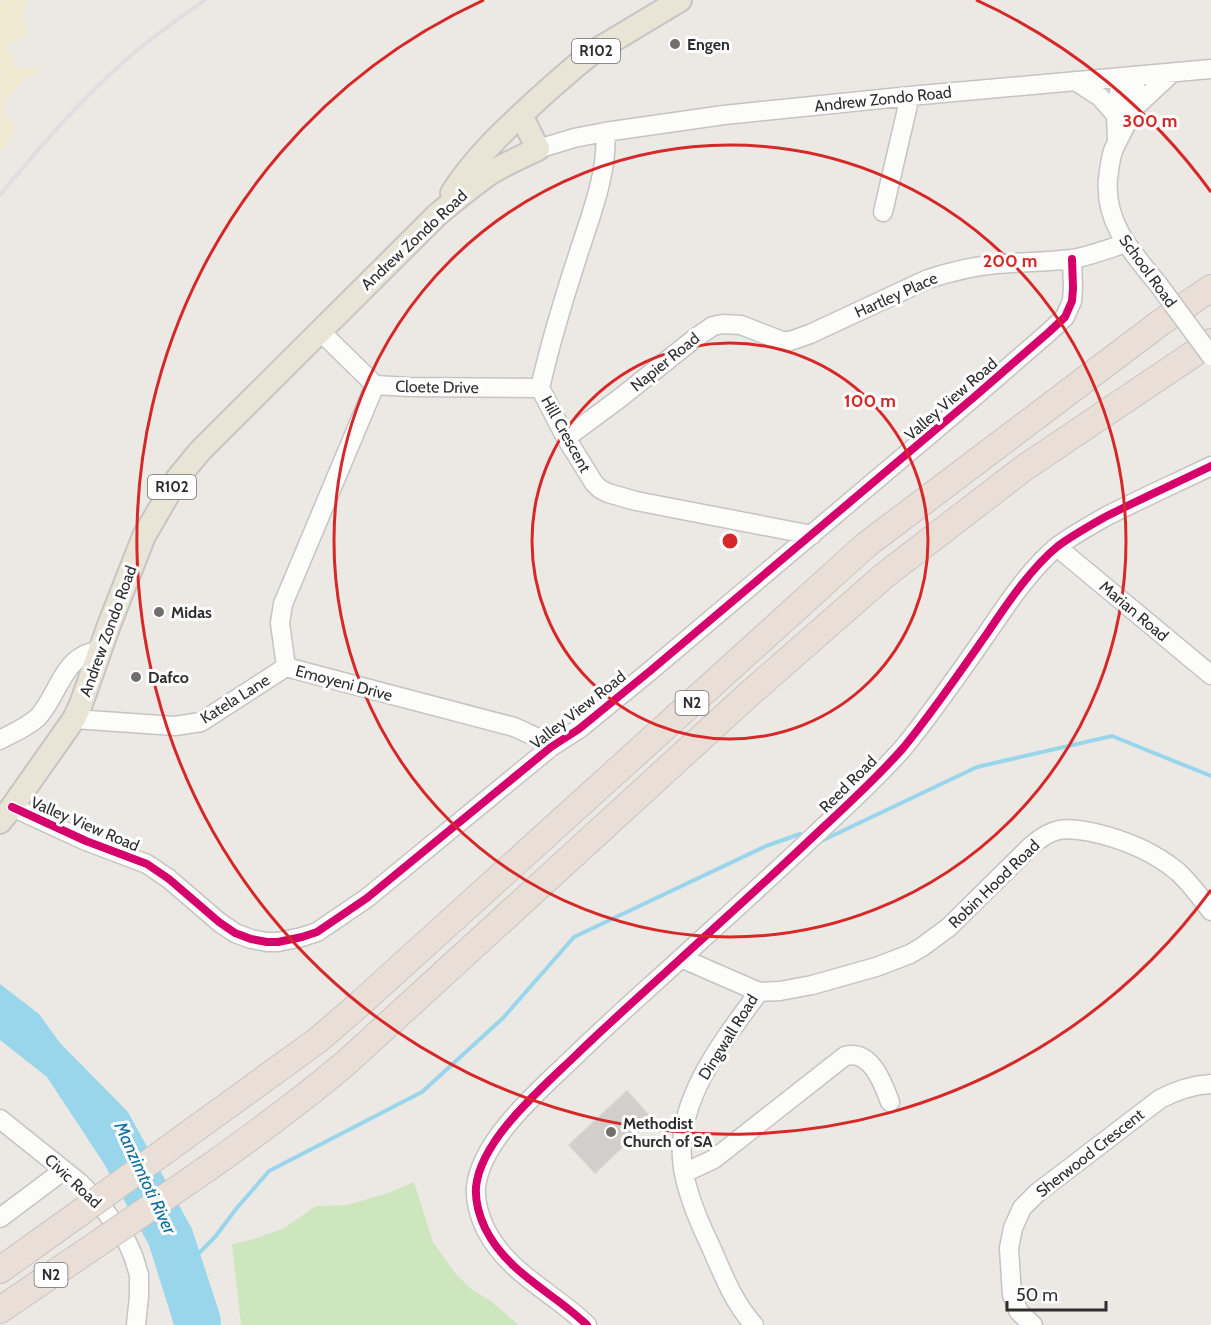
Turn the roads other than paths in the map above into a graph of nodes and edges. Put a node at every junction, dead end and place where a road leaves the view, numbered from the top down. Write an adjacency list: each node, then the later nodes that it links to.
1 (680, 0): 8 (main road, R102)
2 (1211, 69): 3 (street, Andrew Zondo Road)
3 (1172, 74): 4 (street, Andrew Zondo Road); 7 (street)
4 (1128, 77): 5 (street, Andrew Zondo Road); 7 (street, School Road)
5 (1075, 81): 6 (street, Andrew Zondo Road); 7 (street)
6 (910, 96): 9 (street, Andrew Zondo Road); 11 (street)
7 (1124, 112): 13 (street, School Road)
8 (521, 115): 10 (main road); 12 (main road)
9 (605, 132): 10 (street, Andrew Zondo Road); 21 (street, Hill Crescent)
10 (538, 149): 12 (main road, Andrew Zondo Road)
11 (883, 212)
12 (437, 215): 16 (main road, Andrew Zondo Road / R102)
13 (1126, 243): 14 (street, Hartley Place); 19 (street, School Road, bridge)
14 (1072, 259): 17 (street, Hartley Place); 24 (street, Valley View Road)
15 (1211, 288): 42 (highway, N2, bridge)
16 (320, 331): 20 (street, Cloete Drive); 26 (main road, Andrew Zondo Road / R102)
17 (810, 334): 22 (street, Napier Road)
18 (1211, 342): 43 (highway, N2, bridge)
19 (1211, 356)
20 (375, 385): 21 (street, Cloete Drive); 27 (street, Emoyeni Drive)
21 (540, 388): 22 (street, Hill Crescent)
22 (566, 438): 24 (street, Hill Crescent)
23 (1211, 466): 25 (street, Reed Road)
24 (812, 535): 31 (street, Valley View Road)
25 (1057, 547): 28 (street, Marian Road); 34 (street, Reed Road)
26 (99, 651): 29 (main road, Andrew Zondo Road / R102); 30 (street)
27 (286, 667): 29 (street, Katela Lane); 31 (street, Emoyeni Drive)
28 (1211, 675)
29 (74, 719): 32 (main road, Andrew Zondo Road / R102)
30 (0, 740)
31 (551, 747): 32 (street, Valley View Road)
32 (6, 815)
33 (1211, 911): 35 (street, Robin Hood Road)
34 (681, 958): 35 (street, Dingwall Road); 45 (street, Reed Road)
35 (759, 992): 40 (street, Dingwall Road)
36 (1211, 1084): 47 (street, Sherwood Crescent)
37 (890, 1102): 40 (street)
38 (0, 1119): 39 (street, Civic Road)
39 (64, 1170): 41 (street); 44 (street, Civic Road)
40 (684, 1173): 46 (street, Dingwall Road)
41 (0, 1218)
42 (0, 1270)
43 (0, 1310)
44 (136, 1325)
45 (587, 1325)
46 (754, 1325)
47 (1033, 1325)

